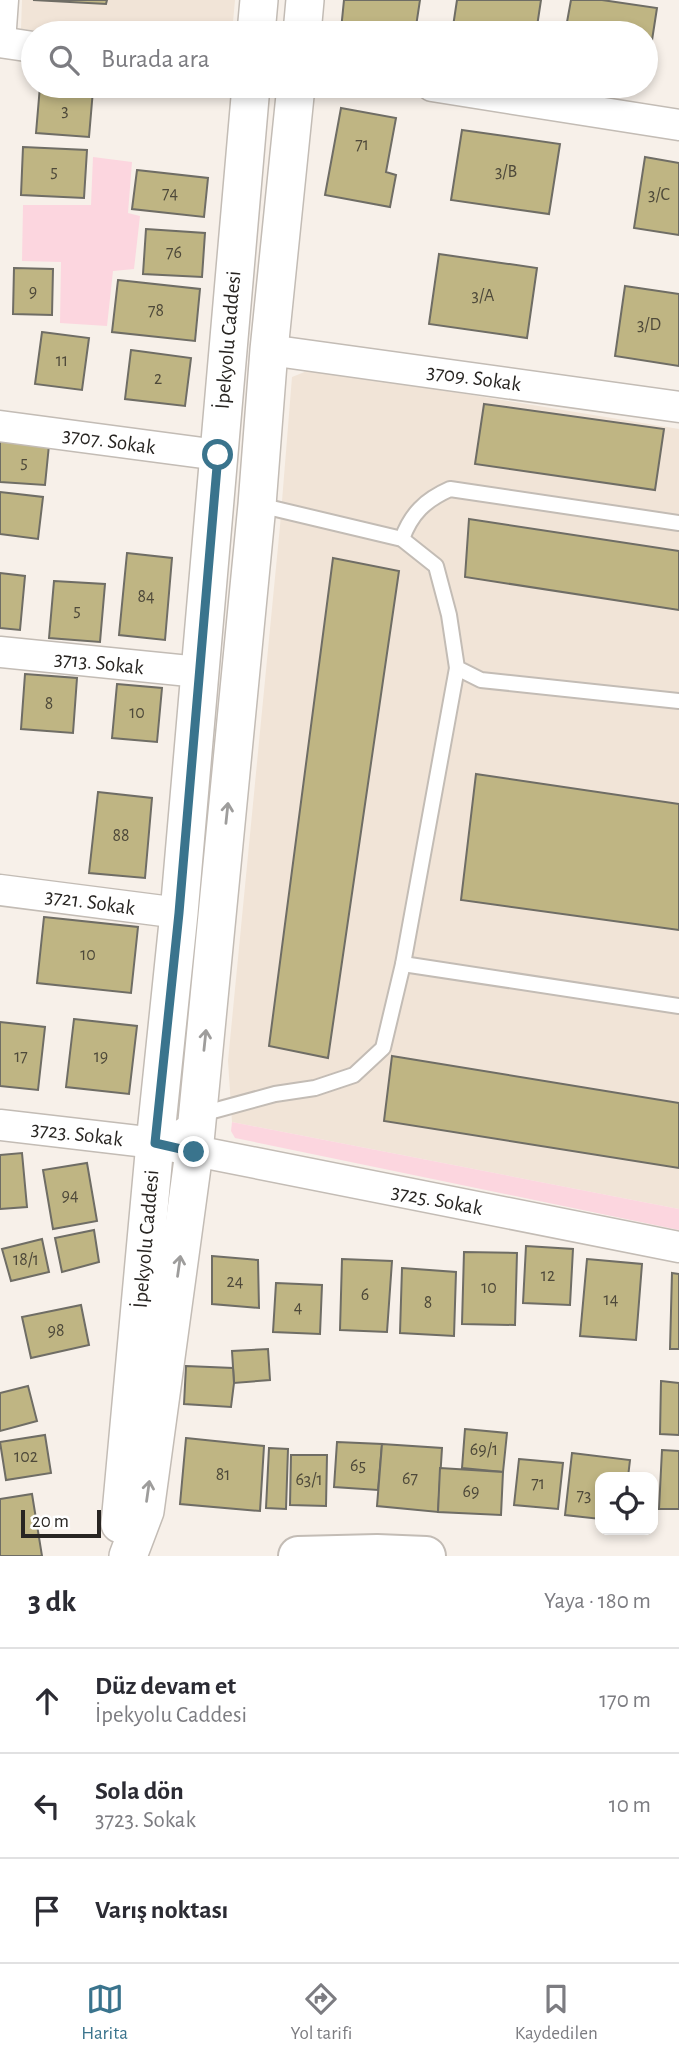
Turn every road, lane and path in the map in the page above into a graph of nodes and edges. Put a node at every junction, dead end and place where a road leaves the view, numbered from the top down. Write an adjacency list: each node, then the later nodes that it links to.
1 (3, 0): 6 (street)
2 (259, 0): 4 (street)
3 (305, 0): 5 (street)
4 (257, 21)
5 (303, 21)
6 (0, 42): 7 (street)
7 (21, 45)
8 (250, 98): 15 (street, İpekyolu Caddesi)
9 (295, 98): 12 (street)
10 (508, 98): 11 (street)
11 (679, 125)
12 (269, 350): 13 (street, 3709. Sokak); 16 (street)
13 (679, 407)
14 (0, 426): 15 (street, 3707. Sokak)
15 (218, 455): 21 (street, İpekyolu Caddesi)
16 (257, 505): 18 (lane); 27 (street, one-way to 16)
17 (679, 523): 18 (lane)
18 (402, 539): 20 (lane)
19 (0, 652): 21 (street, 3713. Sokak)
20 (457, 668): 22 (lane); 25 (lane)
21 (199, 673): 24 (street, İpekyolu Caddesi)
22 (679, 701)
23 (0, 890): 24 (street, 3721. Sokak)
24 (179, 913): 29 (street, İpekyolu Caddesi)
25 (403, 964): 26 (lane); 27 (lane)
26 (679, 1006)
27 (198, 1115): 29 (lane); 30 (street)
28 (0, 1125): 29 (street, 3723. Sokak)
29 (155, 1143): 30 (street, 3723. Sokak); 32 (street, İpekyolu Caddesi)
30 (194, 1152): 31 (street, 3725. Sokak); 33 (street, one-way to 30)
31 (679, 1247)
32 (118, 1556)
33 (128, 1556)
34 (298, 1556): 35 (main road)
35 (426, 1556)

